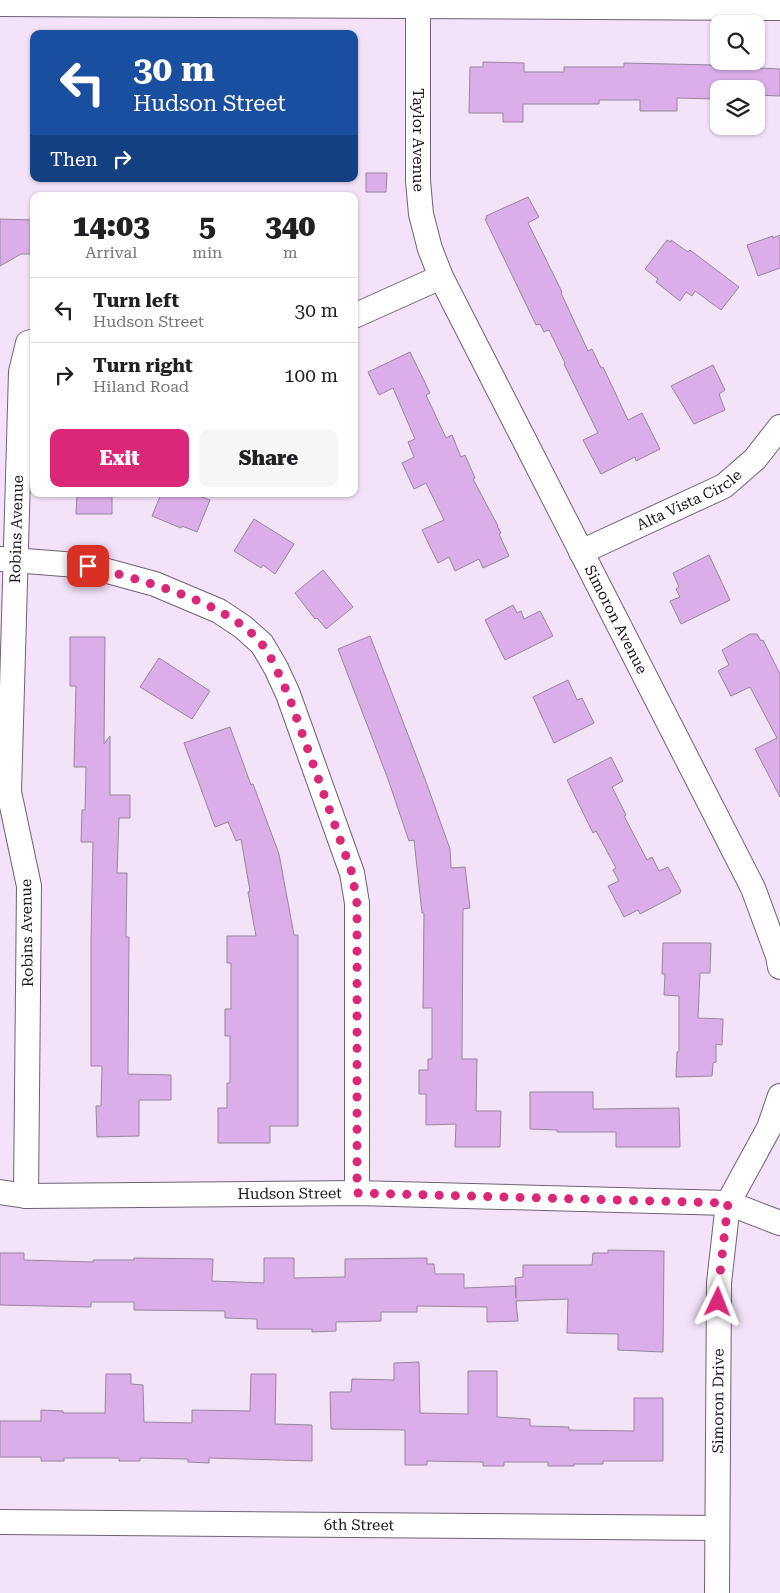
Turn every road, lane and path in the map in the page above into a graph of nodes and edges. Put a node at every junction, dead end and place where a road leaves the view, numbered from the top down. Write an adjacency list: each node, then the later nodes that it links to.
1 (418, 3): 2 (street); 3 (street); 4 (street, Taylor Avenue)
2 (0, 4)
3 (780, 8)
4 (442, 277): 5 (street); 8 (street, Simoron Avenue)
5 (358, 314)
6 (30, 345): 9 (street, Robins Avenue)
7 (780, 427): 8 (street, Alta Vista Circle)
8 (582, 552): 10 (street, Simoron Avenue)
9 (8, 559): 13 (street); 14 (street, Robins Avenue)
10 (780, 967)
11 (780, 1096): 15 (street, Simoron Drive)
12 (0, 1192): 14 (street, Hudson Street)
13 (357, 1193): 14 (street, Hudson Street); 15 (street, Hudson Street)
14 (26, 1196)
15 (728, 1203): 16 (street, Hudson Street); 18 (street, Simoron Drive)
16 (780, 1223)
17 (0, 1522): 18 (street, 6th Street)
18 (717, 1528): 19 (street, Simoron Drive)
19 (717, 1593)

